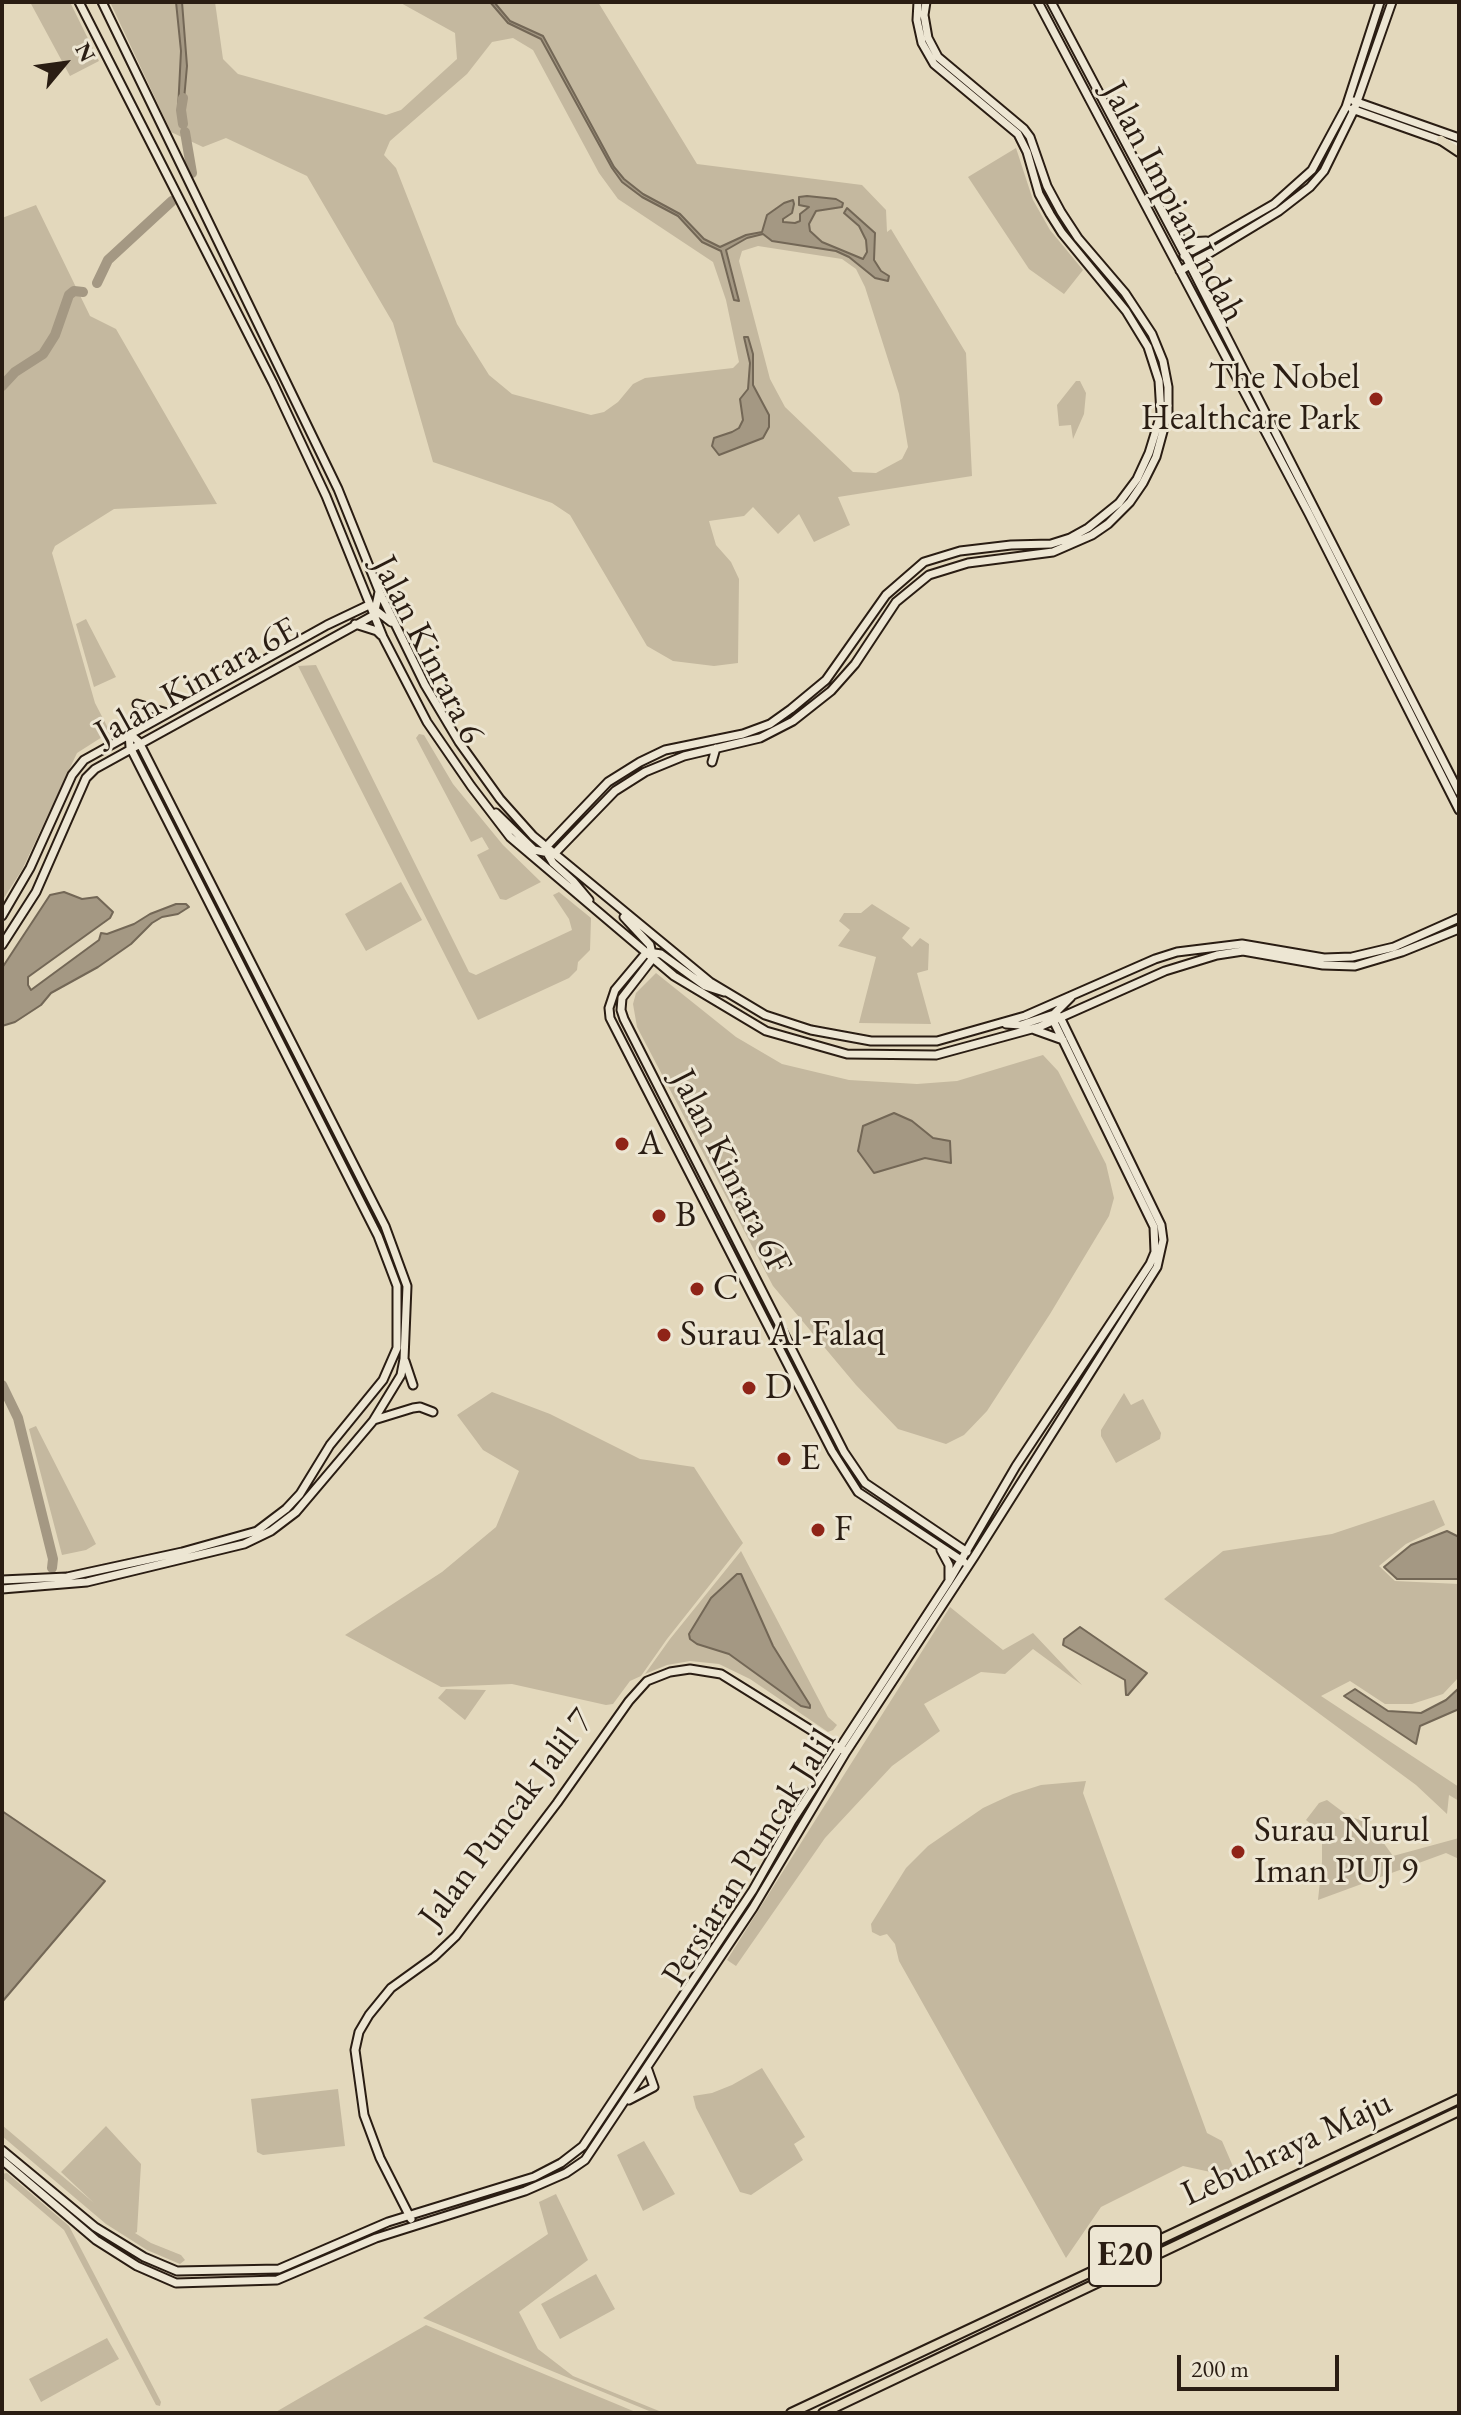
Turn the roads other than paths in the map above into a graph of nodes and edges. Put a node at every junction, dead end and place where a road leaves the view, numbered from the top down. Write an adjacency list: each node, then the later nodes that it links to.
1 (79, 2): 19 (main road, Jalan Kinrara 6)
2 (102, 2): 20 (main road, Jalan Kinrara 6)
3 (918, 2): 31 (main road)
4 (926, 2): 33 (main road)
5 (1038, 2): 16 (main road, Jalan Impian Indah)
6 (1051, 2): 13 (main road, Jalan Impian Indah)
7 (1380, 2): 9 (main road)
8 (1392, 2): 9 (main road)
9 (1351, 104): 10 (main road); 11 (main road); 14 (main road); 17 (main road)
10 (1459, 138)
11 (1441, 140): 12 (highway)
12 (1459, 150)
13 (1175, 234): 14 (main road); 15 (main road, Jalan Impian Indah)
14 (1211, 240): 15 (main road)
15 (1185, 255): 16 (main road); 17 (main road, Jalan Impian Indah)
16 (1175, 261): 18 (main road, Jalan Impian Indah)
17 (1190, 265): 18 (main road); 38 (main road, Jalan Impian Indah)
18 (1180, 271): 40 (main road, Jalan Impian Indah)
19 (363, 590): 21 (main road, Jalan Kinrara 6); 22 (main road)
20 (379, 591): 21 (main road); 24 (main road, Jalan Kinrara 6)
21 (373, 609): 22 (main road, Jalan Kinrara 6E); 23 (main road, Jalan Kinrara 6E); 24 (main road); 25 (main road, Jalan Kinrara 6)
22 (352, 613): 27 (main road, Jalan Kinrara 6E)
23 (355, 624): 25 (main road); 29 (main road, Jalan Kinrara 6E)
24 (397, 628): 41 (main road, Jalan Kinrara 6)
25 (383, 637): 39 (main road, Jalan Kinrara 6)
26 (137, 704): 27 (main road)
27 (167, 713): 28 (main road, Jalan Kinrara 6E)
28 (129, 733): 30 (main road); 32 (main road); 48 (main road, Jalan Kinrara 6E)
29 (153, 735): 30 (main road, Jalan Kinrara 6E); 35 (main road)
30 (139, 742): 32 (main road, Jalan Kinrara 6E); 35 (main road)
31 (698, 743): 33 (main road); 42 (main road)
32 (130, 747): 34 (main road, Jalan Kinrara 6E); 36 (main road)
33 (712, 750): 37 (main road); 43 (main road)
34 (118, 754): 36 (main road); 52 (main road, Jalan Kinrara 6E)
35 (147, 757): 66 (main road)
36 (136, 759): 80 (main road)
37 (712, 762)
38 (1459, 792)
39 (483, 802): 44 (main road); 47 (main road, Jalan Kinrara 6)
40 (1459, 810)
41 (533, 836): 42 (main road); 44 (main road, Jalan Kinrara 6)
42 (555, 837): 44 (main road)
43 (563, 843): 44 (main road); 45 (main road)
44 (549, 852): 45 (main road, Jalan Kinrara 6); 47 (main road)
45 (565, 863): 46 (main road, Jalan Kinrara 6)
46 (612, 903): 53 (main road); 56 (main road, Jalan Kinrara 6)
47 (601, 914): 51 (main road, Jalan Kinrara 6)
48 (2, 916)
49 (1459, 918): 57 (main road)
50 (1459, 929): 58 (main road)
51 (637, 944): 53 (main road, Jalan Kinrara 6); 54 (main road)
52 (2, 945)
53 (651, 954): 54 (main road, Jalan Kinrara 6F); 55 (main road, Jalan Kinrara 6); 56 (main road)
54 (638, 969): 55 (main road); 64 (main road, Jalan Kinrara 6F); 65 (main road, Jalan Kinrara 6F)
55 (667, 969): 61 (main road, Jalan Kinrara 6)
56 (727, 992): 60 (main road, Jalan Kinrara 6)
57 (1071, 997): 59 (main road); 60 (main road, Jalan Kinrara 6)
58 (1071, 1012): 59 (main road); 62 (main road)
59 (1055, 1017): 60 (main road); 61 (main road, Jalan Kinrara 6); 62 (main road, Persiaran Puncak Jalil); 63 (main road, Persiaran Puncak Jalil)
60 (1004, 1024)
61 (1031, 1029): 63 (main road)
62 (1066, 1030): 72 (main road, Persiaran Puncak Jalil)
63 (1063, 1040): 73 (main road, Persiaran Puncak Jalil)
64 (709, 1185): 65 (main road); 68 (main road, Jalan Kinrara 6F)
65 (699, 1190): 69 (main road, Jalan Kinrara 6F)
66 (404, 1359): 67 (main road); 71 (main road)
67 (413, 1385)
68 (817, 1399): 69 (main road); 75 (main road, Jalan Kinrara 6F)
69 (808, 1404): 76 (main road, Jalan Kinrara 6F)
70 (433, 1412): 71 (main road)
71 (373, 1421): 82 (main road)
72 (1055, 1428): 73 (main road); 78 (main road, Persiaran Puncak Jalil)
73 (1040, 1430): 74 (main road, Persiaran Puncak Jalil)
74 (977, 1532): 75 (main road); 77 (main road, Persiaran Puncak Jalil)
75 (945, 1538): 77 (main road, Jalan Kinrara 6F)
76 (938, 1546): 79 (main road, Jalan Kinrara 6F); 81 (main road)
77 (966, 1552): 78 (main road, Jalan Kinrara 6F); 79 (main road, Persiaran Puncak Jalil)
78 (974, 1557): 79 (main road, Persiaran Puncak Jalil)
79 (965, 1563): 81 (main road, Persiaran Puncak Jalil); 83 (main road, Persiaran Puncak Jalil)
80 (2, 1580)
81 (949, 1581): 83 (main road, Persiaran Puncak Jalil)
82 (2, 1589)
83 (843, 1750): 84 (main road, Persiaran Puncak Jalil); 90 (main road, Jalan Puncak Jalil 7); 91 (main road, Persiaran Puncak Jalil)
84 (648, 2068): 86 (main road, Persiaran Puncak Jalil); 86 (main road)
85 (1459, 2099): 95 (highway, Lebuhraya Maju / E20)
86 (625, 2103): 94 (main road, Persiaran Puncak Jalil)
87 (1459, 2111): 96 (highway, Lebuhraya Maju / E20)
88 (2, 2150): 93 (main road, Persiaran Puncak Jalil)
89 (2, 2160): 94 (main road, Persiaran Puncak Jalil)
90 (402, 2200): 91 (main road); 92 (main road, Jalan Puncak Jalil 7); 93 (main road)
91 (425, 2211): 92 (main road, Persiaran Puncak Jalil)
92 (410, 2215): 93 (main road, Persiaran Puncak Jalil); 94 (main road, Jalan Puncak Jalil 7)
93 (395, 2220)
94 (414, 2225)
95 (791, 2413)
96 (823, 2413)

